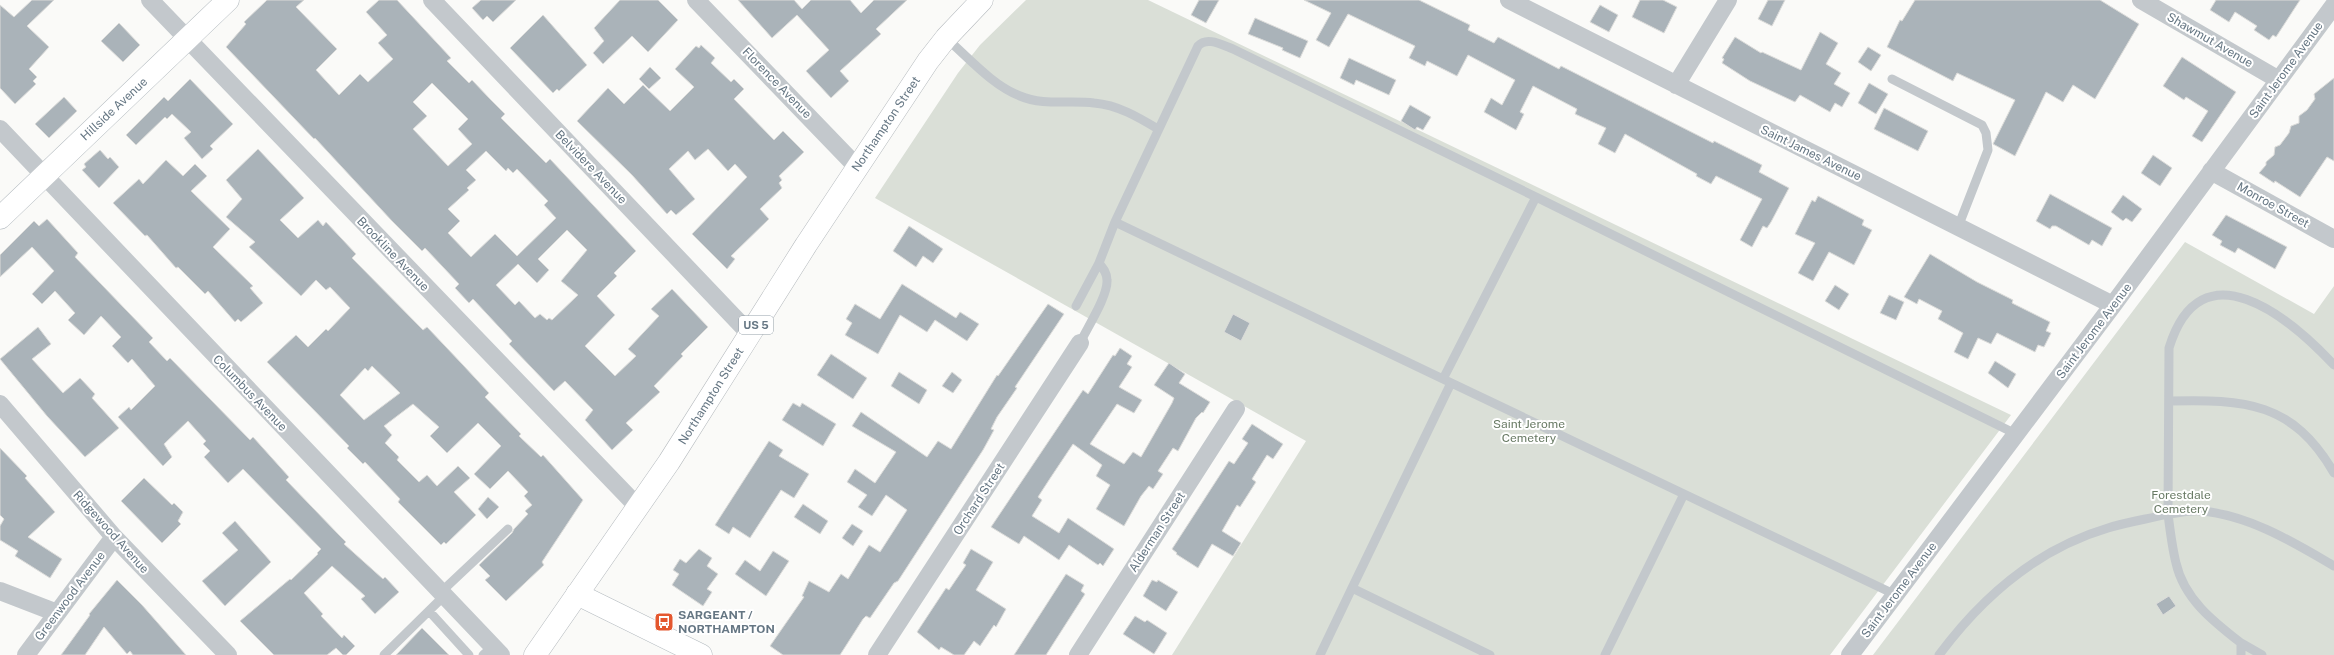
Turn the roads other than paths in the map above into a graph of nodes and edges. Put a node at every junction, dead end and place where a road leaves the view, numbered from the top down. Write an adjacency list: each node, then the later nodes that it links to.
1 (150, 0): 11 (street, Brookline Avenue)
2 (228, 0): 11 (main road, Hillside Avenue)
3 (432, 0): 28 (street, Belvidere Avenue)
4 (696, 0): 17 (street, Florence Avenue)
5 (1509, 0): 14 (street, Saint James Avenue)
6 (1728, 0): 14 (street)
7 (2141, 0): 13 (street, Shawmut Avenue)
8 (978, 1): 10 (main road, Northampton Street / US 5)
9 (2334, 5): 13 (street, Saint Jerome Avenue)
10 (946, 38): 16 (lane); 17 (main road, Northampton Street / US 5)
11 (188, 40): 19 (main road, Hillside Avenue); 38 (street, Brookline Avenue)
12 (1892, 79): 23 (lane)
13 (2279, 80): 18 (street, Saint Jerome Avenue)
14 (1676, 86): 23 (street, Saint James Avenue)
15 (0, 129): 19 (street, Columbus Avenue)
16 (1158, 129): 20 (lane); 22 (lane)
17 (857, 167): 28 (main road, Northampton Street / US 5)
18 (2211, 171): 24 (street, Monroe Street); 26 (street, Saint Jerome Avenue)
19 (45, 174): 21 (main road, Hillside Avenue); 45 (street, Columbus Avenue)
20 (1536, 197): 31 (lane); 35 (lane)
21 (0, 218)
22 (1115, 222): 25 (lane); 31 (lane)
23 (1958, 227): 26 (street, Saint James Avenue)
24 (2334, 239)
25 (1099, 263): 27 (lane); 29 (lane)
26 (2113, 305): 35 (street, Saint Jerome Avenue)
27 (1076, 306)
28 (750, 334): 38 (main road, Northampton Street / US 5)
29 (1080, 343): 58 (street, Orchard Street)
30 (2334, 365): 32 (lane)
31 (1447, 381): 37 (lane); 43 (lane)
32 (2169, 401): 36 (lane); 39 (lane)
33 (0, 404): 41 (street, Ridgewood Avenue)
34 (1236, 409): 59 (street, Alderman Street)
35 (2016, 434): 47 (street, Saint Jerome Avenue)
36 (2334, 473)
37 (1684, 494): 47 (lane); 62 (lane)
38 (638, 508): 46 (main road, Northampton Street / US 5)
39 (2168, 514): 42 (lane); 50 (lane); 64 (lane)
40 (508, 529): 45 (lane)
41 (114, 537): 49 (street, Greenwood Avenue); 53 (street, Ridgewood Avenue)
42 (2334, 566)
43 (1352, 588): 60 (lane); 61 (lane)
44 (0, 591): 49 (street)
45 (442, 594): 48 (lane); 51 (street, Columbus Avenue)
46 (577, 594): 56 (main road, Northampton Street / US 5); 57 (main road)
47 (1896, 594): 63 (street, Saint Jerome Avenue)
48 (429, 611): 54 (lane); 55 (lane)
49 (57, 613): 52 (street, Greenwood Avenue)
50 (2241, 643): 65 (lane); 66 (lane)
51 (492, 652)
52 (26, 655)
53 (228, 655)
54 (384, 655)
55 (469, 655)
56 (535, 655)
57 (701, 655)
58 (877, 655)
59 (1078, 655)
60 (1320, 655)
61 (1490, 655)
62 (1604, 655)
63 (1850, 655)
64 (1938, 655)
65 (2242, 655)
66 (2262, 655)

